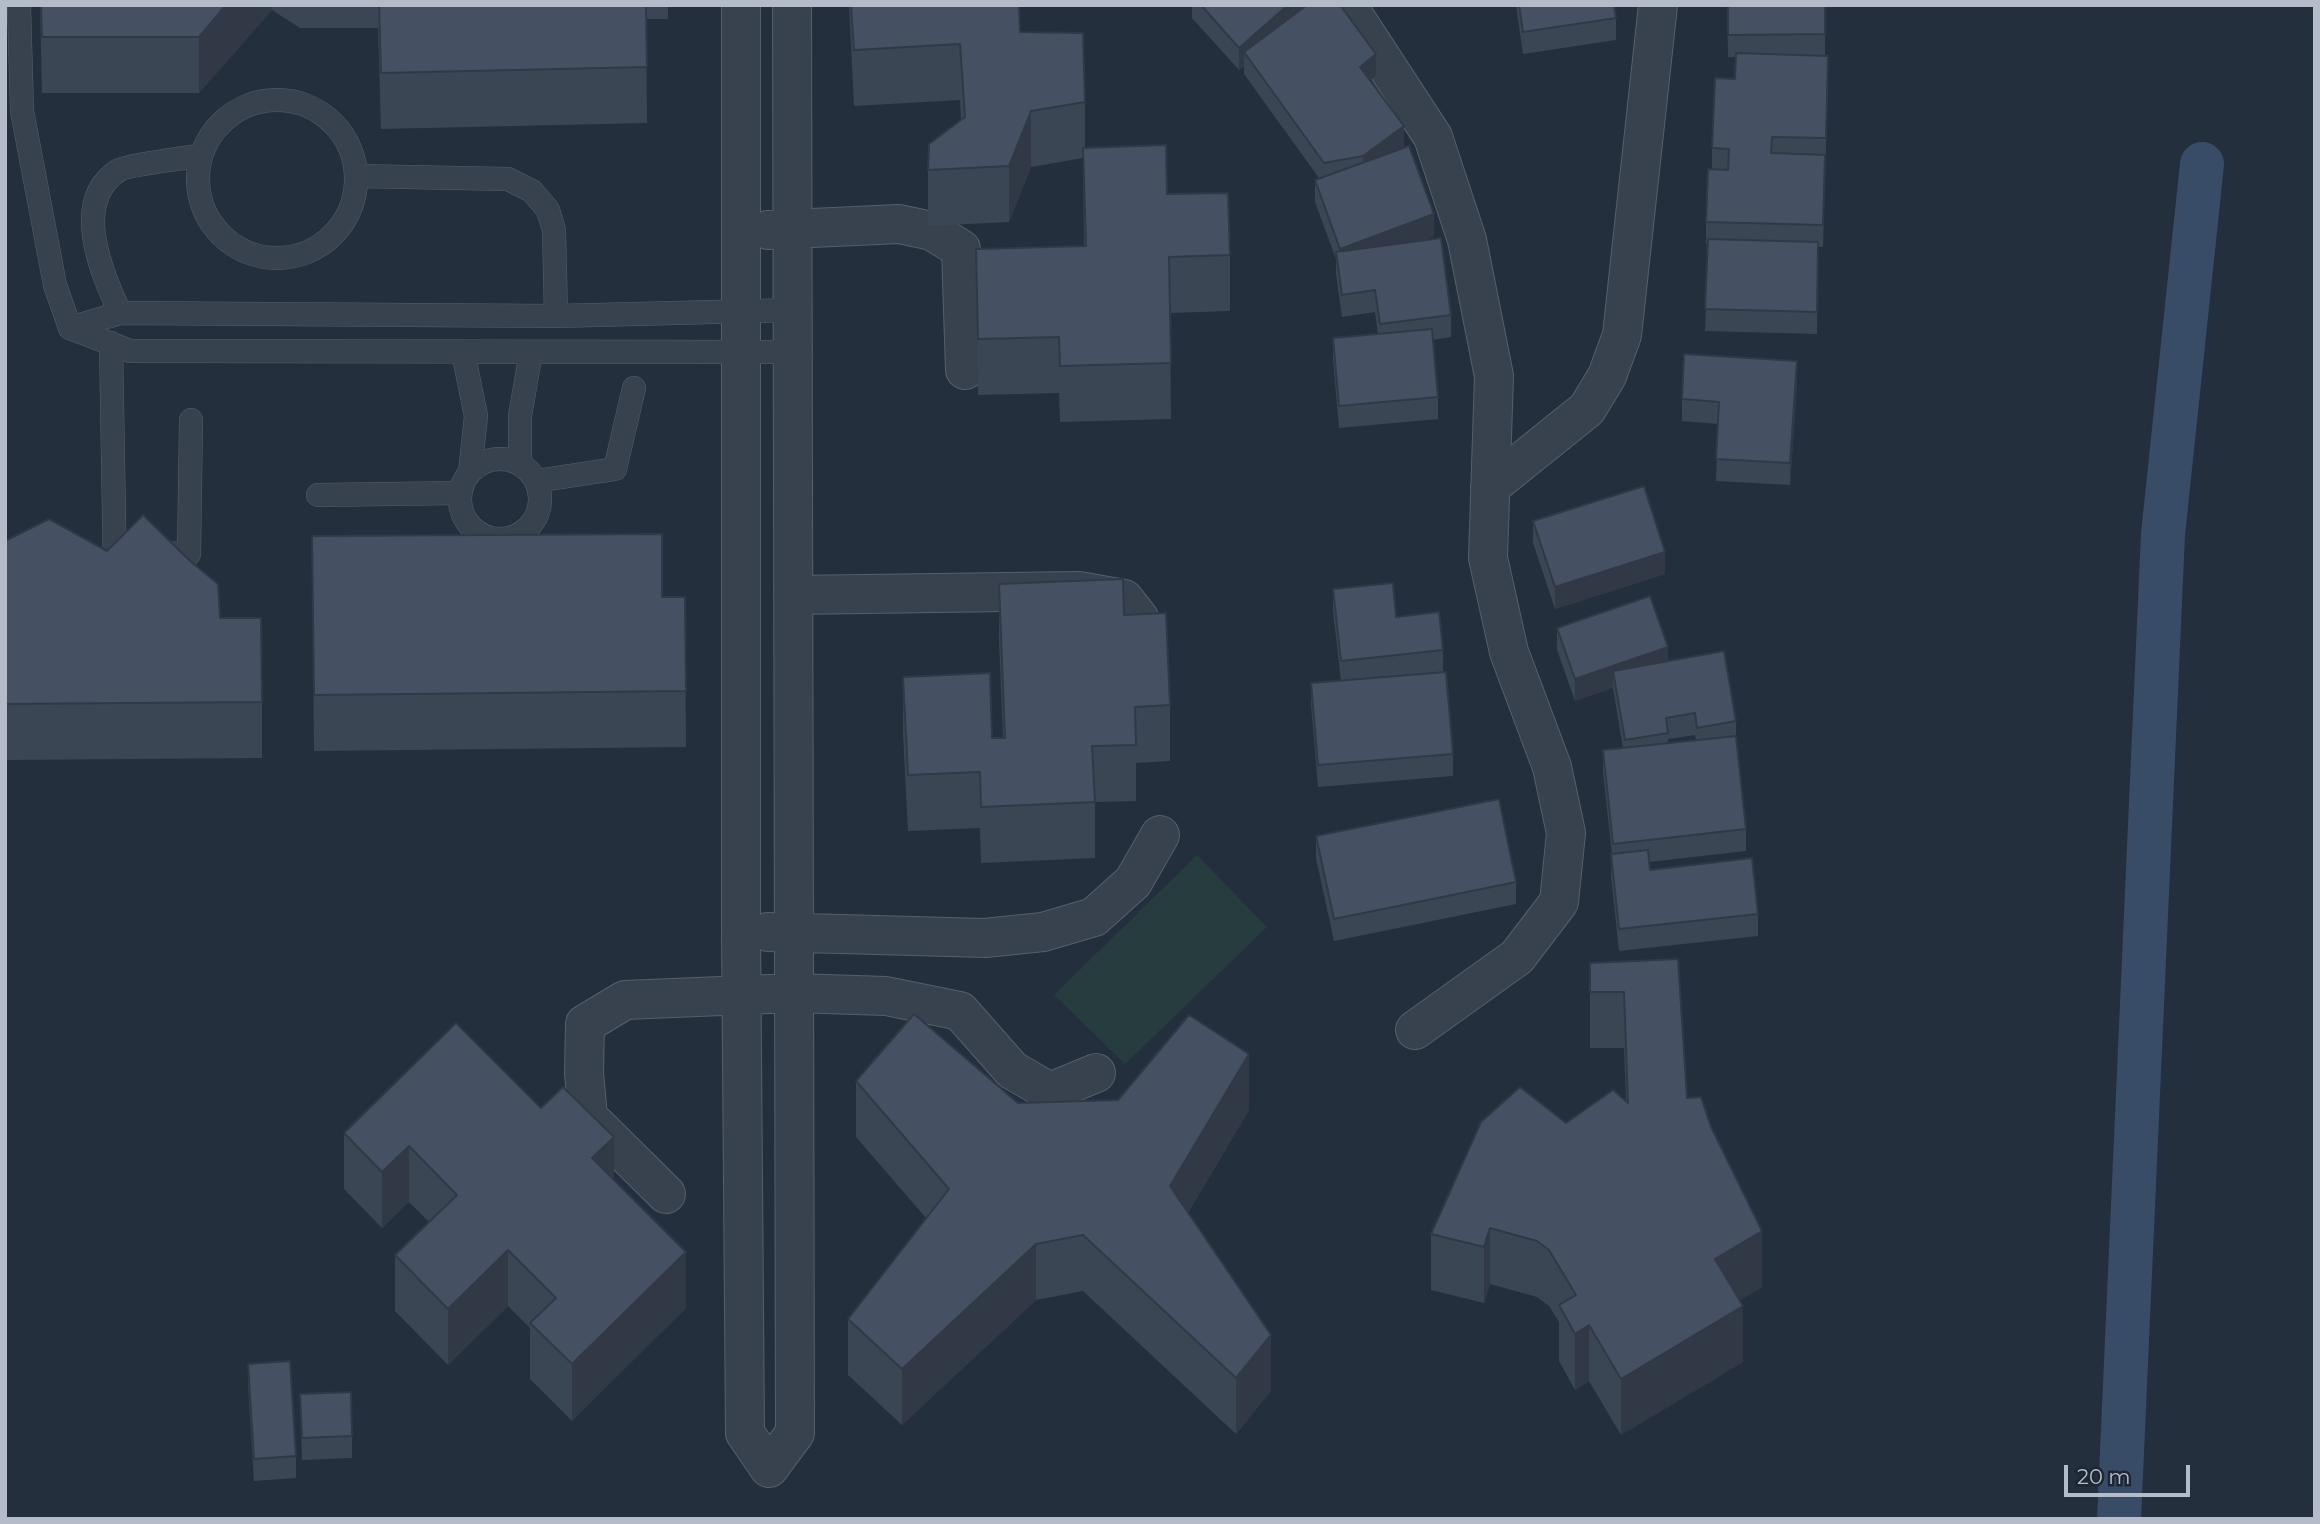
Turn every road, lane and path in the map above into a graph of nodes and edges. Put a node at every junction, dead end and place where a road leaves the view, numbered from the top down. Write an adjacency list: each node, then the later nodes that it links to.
1 (19, 5): 16 (lane)
2 (741, 5): 9 (street)
3 (792, 5): 8 (street)
4 (1347, 5): 28 (street)
5 (1658, 5): 28 (street)
6 (198, 156): 7 (lane); 7 (lane); 12 (lane)
7 (357, 176): 15 (lane)
8 (793, 229): 9 (street); 10 (street); 23 (street)
9 (742, 231): 11 (street)
10 (793, 310): 11 (lane); 21 (street)
11 (742, 311): 15 (lane); 22 (street)
12 (120, 313): 13 (lane); 16 (lane)
13 (295, 314): 14 (lane); 18 (lane)
14 (482, 315): 15 (lane); 19 (lane)
15 (556, 316)
16 (71, 328): 17 (lane)
17 (111, 343): 18 (lane); 31 (lane)
18 (294, 351): 19 (lane)
19 (472, 352): 20 (lane); 26 (lane)
20 (531, 352): 22 (lane); 27 (lane)
21 (793, 352): 22 (lane); 33 (street)
22 (742, 353): 36 (street)
23 (965, 370)
24 (634, 388): 27 (lane)
25 (191, 420): 31 (lane)
26 (470, 472): 27 (lane); 29 (lane)
27 (528, 472): 29 (lane)
28 (1490, 487): 40 (street)
29 (460, 493): 30 (lane)
30 (318, 495)
31 (114, 553): 32 (lane)
32 (115, 579)
33 (793, 595): 34 (street); 37 (street)
34 (1136, 646)
35 (1160, 835): 37 (street)
36 (741, 932): 37 (street); 39 (street)
37 (794, 933): 38 (street)
38 (794, 993): 39 (street); 39 (street); 41 (street)
39 (742, 997): 42 (street)
40 (1415, 1030)
41 (1096, 1073)
42 (666, 1194)

